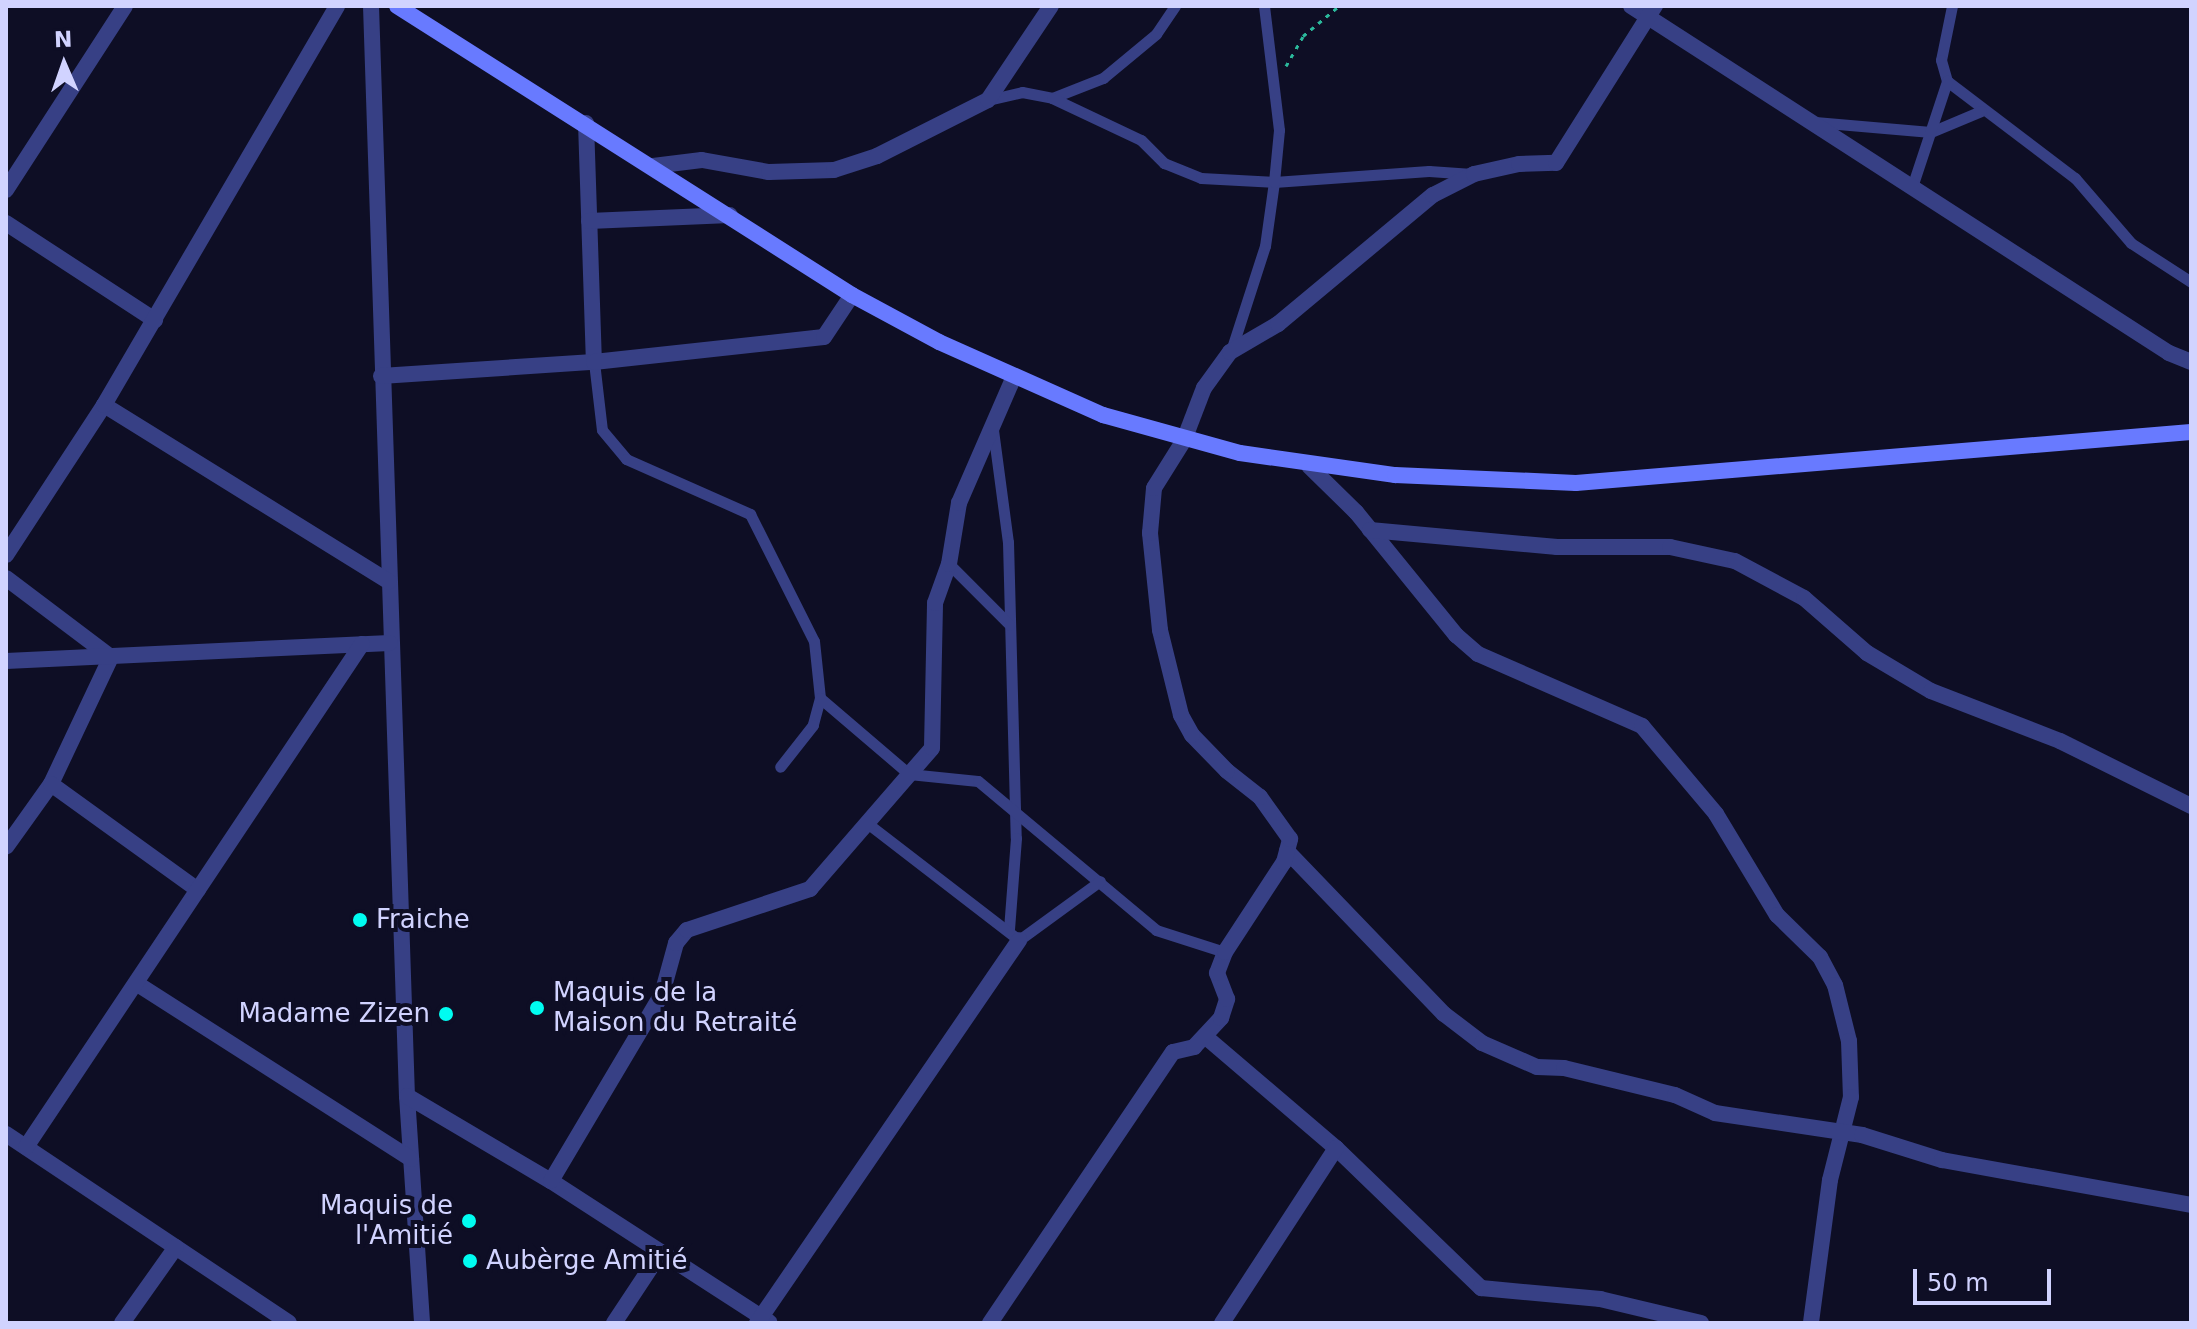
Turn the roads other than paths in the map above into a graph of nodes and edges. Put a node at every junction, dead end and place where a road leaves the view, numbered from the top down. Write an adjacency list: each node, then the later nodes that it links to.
1 (125, 6): 22 (street)
2 (337, 6): 28 (street)
3 (371, 6): 32 (street)
4 (397, 6): 16 (street)
5 (1051, 6): 13 (street)
6 (1175, 6): 12 (lane)
7 (1264, 6): 20 (lane)
8 (1631, 6): 10 (street)
9 (1952, 6): 11 (lane)
10 (1651, 11): 15 (street); 19 (street)
11 (1947, 81): 14 (lane); 17 (lane)
12 (1052, 98): 13 (lane); 20 (lane)
13 (988, 100): 18 (street)
14 (1981, 111): 17 (lane); 26 (lane)
15 (1811, 122): 17 (lane); 21 (street)
16 (586, 123): 18 (street); 24 (street)
17 (1931, 132): 21 (lane)
18 (653, 166): 23 (street)
19 (1474, 174): 20 (lane); 29 (street)
20 (1274, 182): 29 (lane)
21 (1912, 187): 31 (street)
22 (6, 190)
23 (730, 215): 24 (street); 27 (street)
24 (589, 221): 30 (street)
25 (6, 223): 28 (street)
26 (2191, 282)
27 (852, 295): 30 (street); 33 (street)
28 (155, 320): 34 (street)
29 (1230, 352): 37 (street)
30 (594, 362): 32 (street); 49 (lane)
31 (2191, 362)
32 (381, 376): 43 (street)
33 (1013, 379): 35 (street); 37 (street)
34 (104, 405): 40 (street); 43 (street)
35 (993, 425): 41 (street); 44 (lane)
36 (2191, 432): 38 (street)
37 (1184, 440): 38 (street); 57 (street)
38 (1309, 466): 39 (street)
39 (1370, 530): 53 (street); 65 (street)
40 (6, 555)
41 (949, 564): 44 (lane); 51 (street)
42 (6, 578): 47 (street)
43 (389, 582): 45 (street)
44 (1010, 625): 54 (lane)
45 (390, 643): 46 (street); 64 (street)
46 (362, 644): 47 (street); 59 (street)
47 (111, 657): 48 (street); 52 (street)
48 (6, 661)
49 (820, 698): 50 (lane); 51 (lane)
50 (780, 767)
51 (909, 774): 54 (lane); 55 (street)
52 (51, 784): 56 (street); 59 (street)
53 (2191, 806)
54 (1016, 816): 58 (lane); 60 (lane)
55 (867, 823): 60 (lane); 70 (street)
56 (6, 847)
57 (1287, 851): 61 (street); 65 (street)
58 (1100, 881): 60 (lane); 61 (lane)
59 (198, 890): 62 (street)
60 (1014, 934): 74 (street)
61 (1225, 952): 63 (street)
62 (139, 985): 67 (street); 69 (street)
63 (1207, 1038): 68 (street); 79 (street)
64 (407, 1096): 69 (street); 70 (street)
65 (1840, 1132): 71 (street); 82 (street)
66 (6, 1134): 67 (street)
67 (26, 1147): 72 (street)
68 (1336, 1148): 80 (street); 81 (street)
69 (411, 1159): 77 (street)
70 (551, 1181): 73 (street)
71 (2191, 1205)
72 (176, 1247): 75 (street); 76 (street)
73 (661, 1252): 74 (street); 78 (street)
74 (763, 1321)
75 (122, 1323)
76 (289, 1323)
77 (422, 1323)
78 (614, 1323)
79 (990, 1323)
80 (1222, 1323)
81 (1701, 1323)
82 (1811, 1323)

